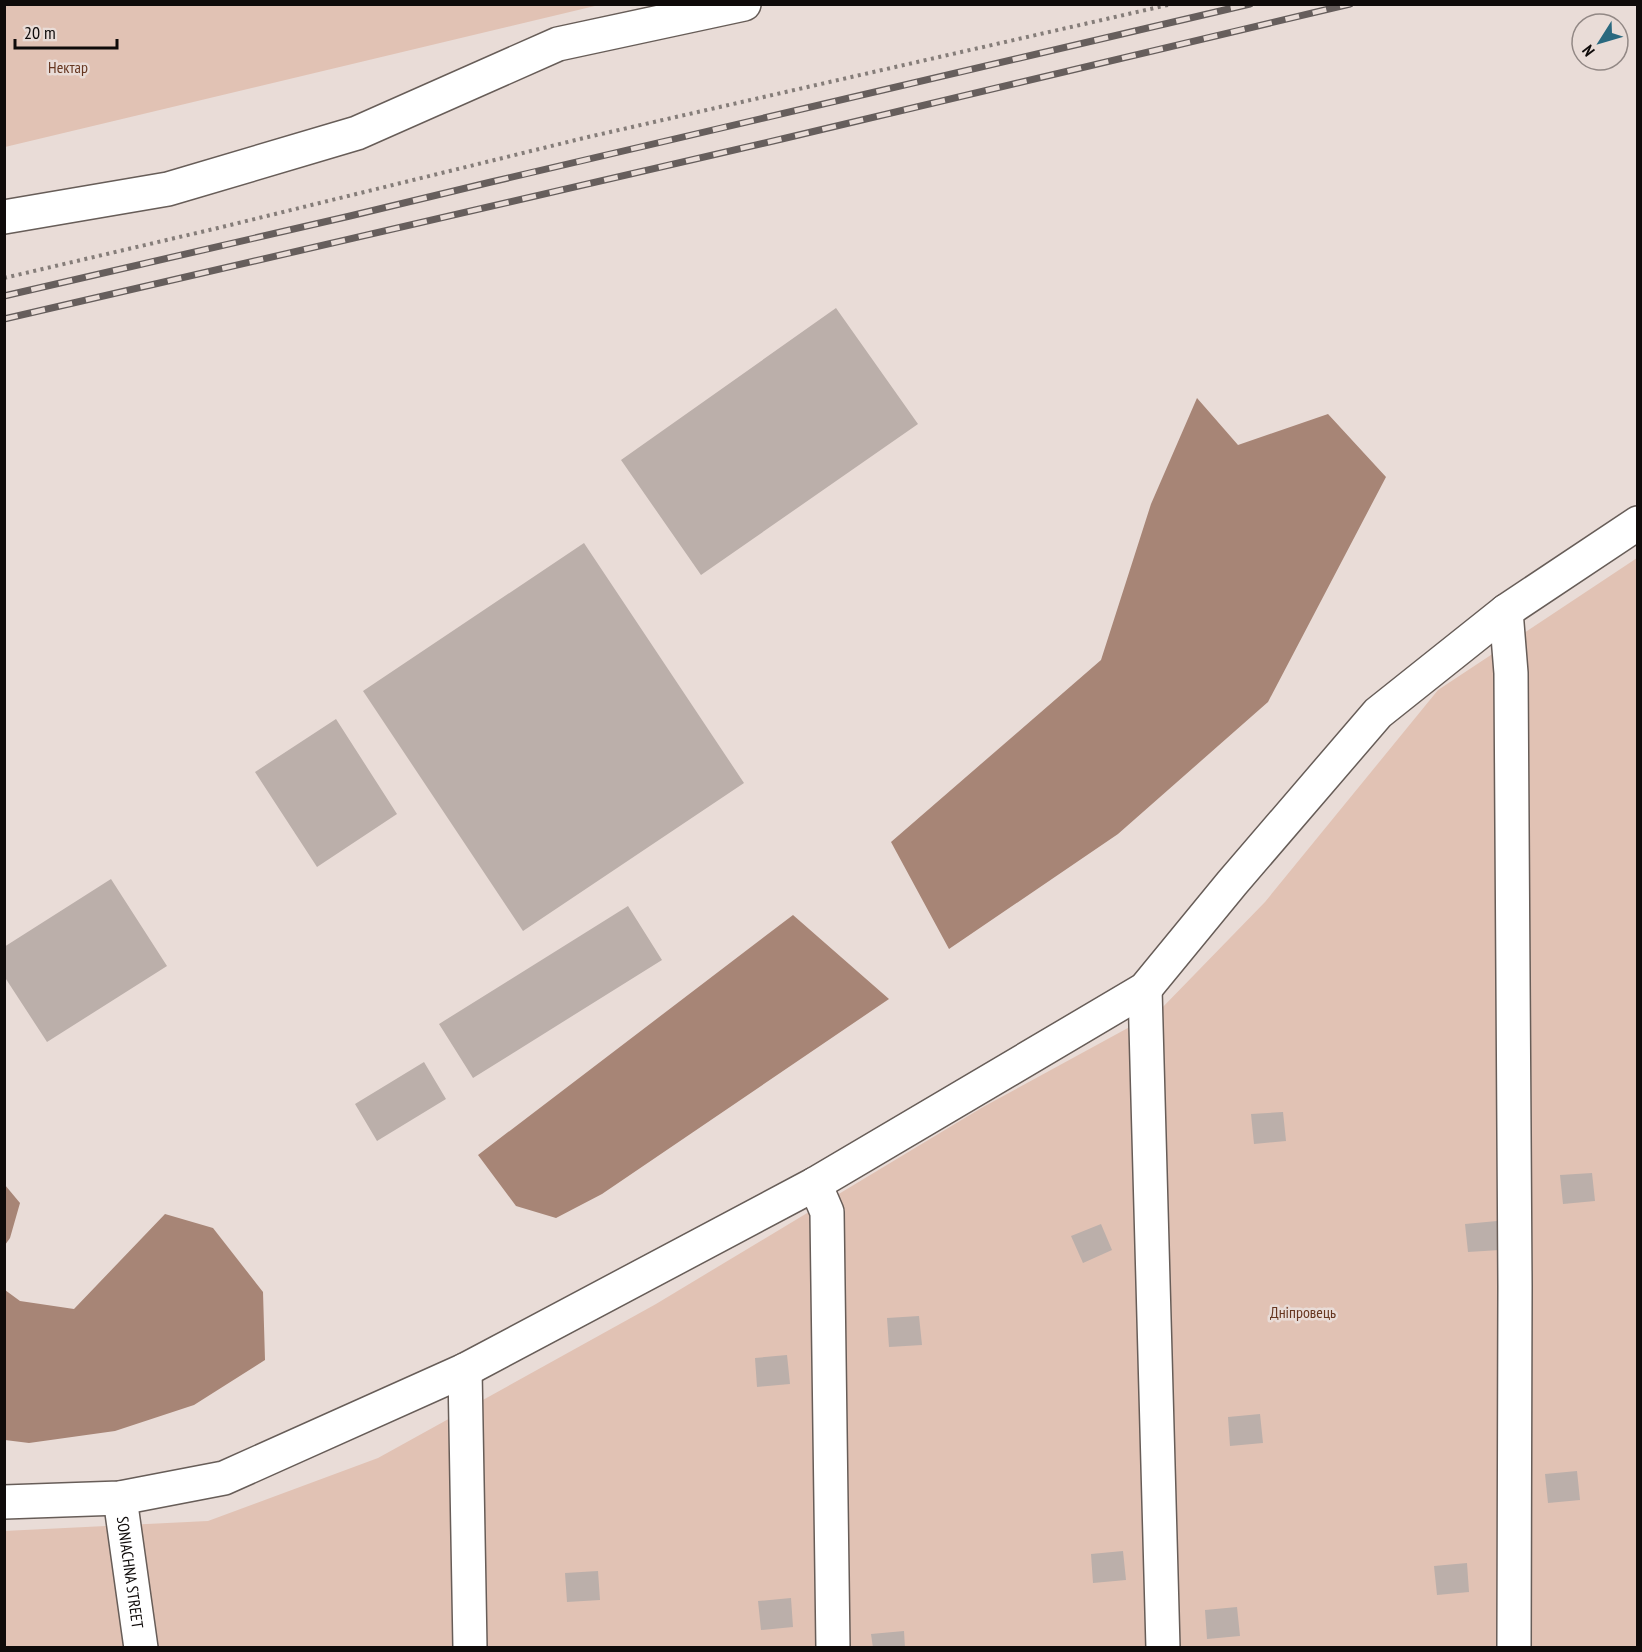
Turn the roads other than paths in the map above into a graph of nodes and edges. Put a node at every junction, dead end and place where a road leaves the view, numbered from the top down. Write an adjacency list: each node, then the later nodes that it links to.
1 (744, 4): 2 (street)
2 (4, 218)
3 (1638, 523): 4 (street)
4 (1506, 610): 5 (street); 14 (street)
5 (1145, 989): 6 (street); 13 (street)
6 (815, 1184): 7 (street); 12 (street)
7 (465, 1370): 8 (street); 11 (street)
8 (120, 1497): 9 (street); 10 (street, SONIACHNA STREET)
9 (4, 1502)
10 (141, 1647)
11 (470, 1647)
12 (833, 1647)
13 (1163, 1647)
14 (1514, 1647)

